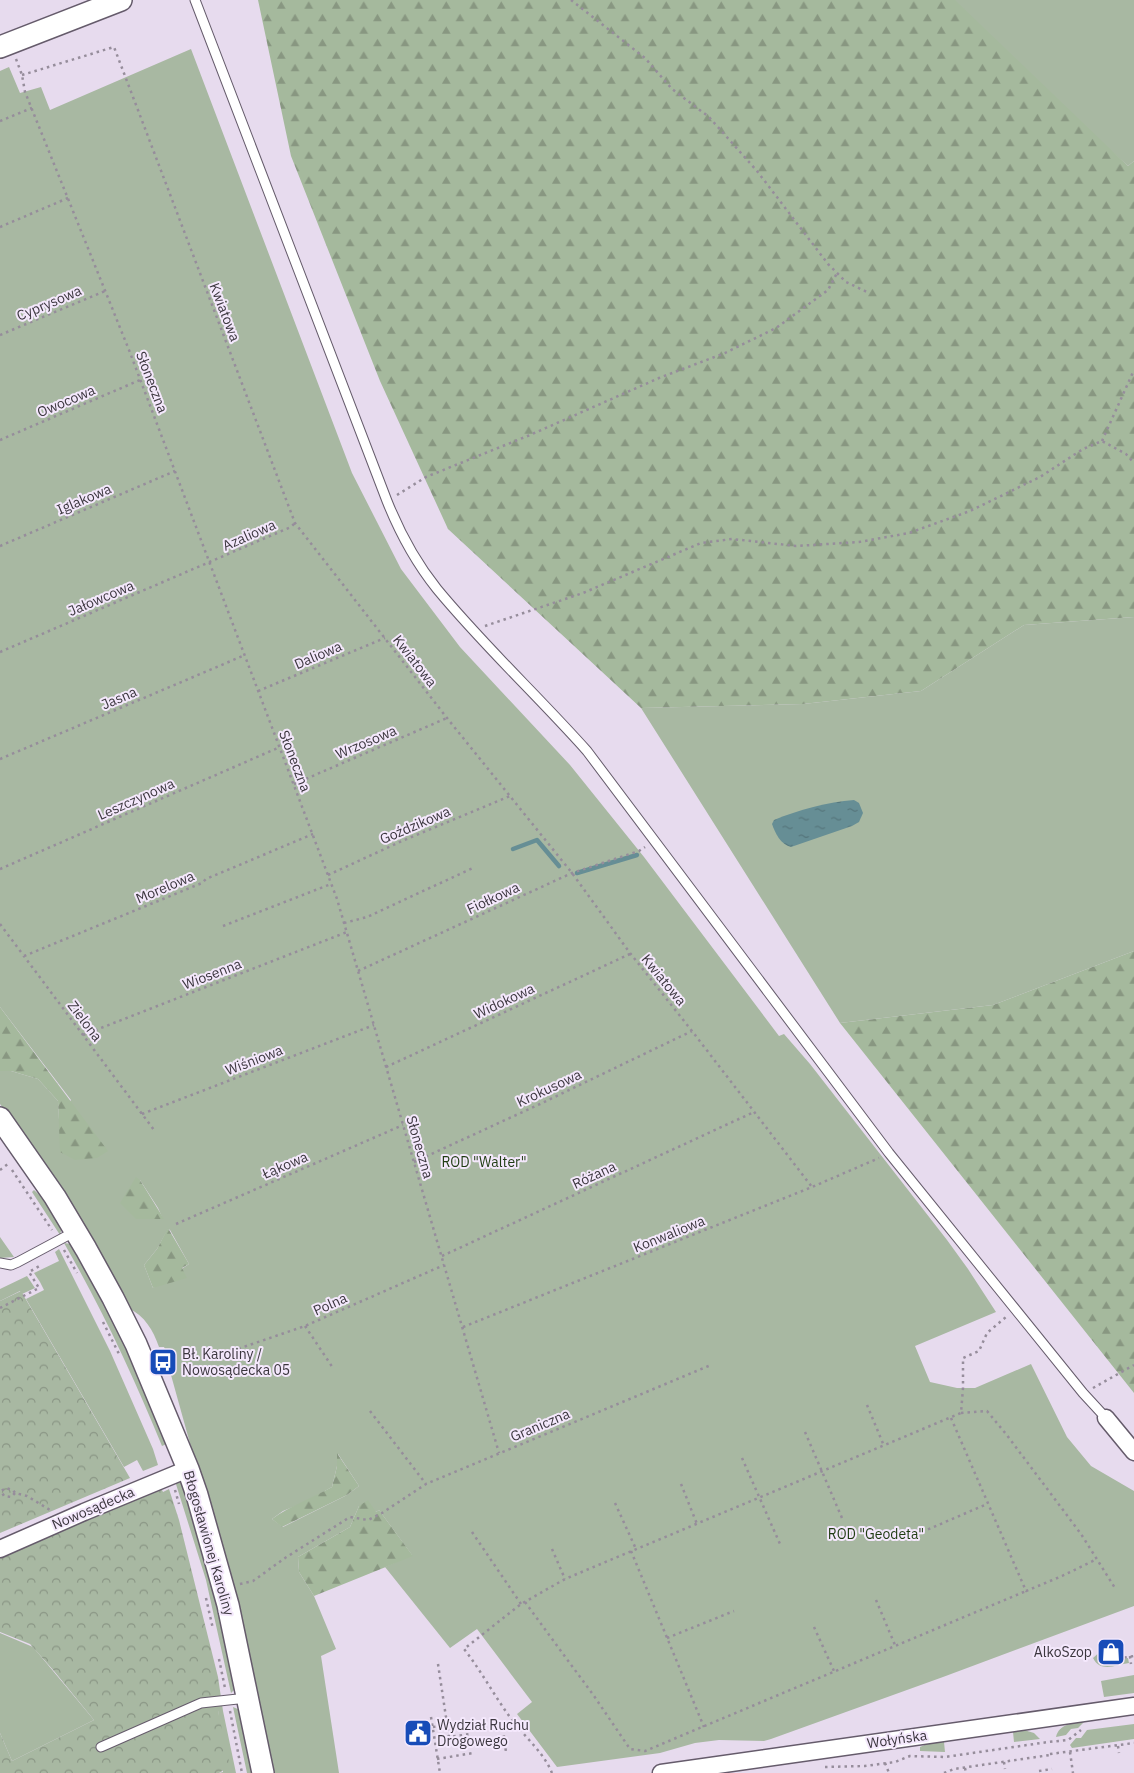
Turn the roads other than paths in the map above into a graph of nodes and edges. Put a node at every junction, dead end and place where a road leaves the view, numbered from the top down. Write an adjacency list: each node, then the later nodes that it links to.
1 (121, 0): 3 (street)
2 (195, 0): 7 (lane)
3 (5, 45)
4 (0, 1118): 5 (street, Błogosławionej Karoliny)
5 (67, 1236): 6 (lane); 9 (street, Błogosławionej Karoliny)
6 (0, 1263)
7 (1106, 1418): 8 (street)
8 (1134, 1452)
9 (179, 1472): 10 (street, Nowosądecka); 11 (street, Błogosławionej Karoliny)
10 (0, 1549)
11 (234, 1700): 13 (lane); 14 (street, Błogosławionej Karoliny)
12 (1134, 1706): 15 (street, Wołyńska)
13 (101, 1746)
14 (263, 1773)
15 (661, 1773)

